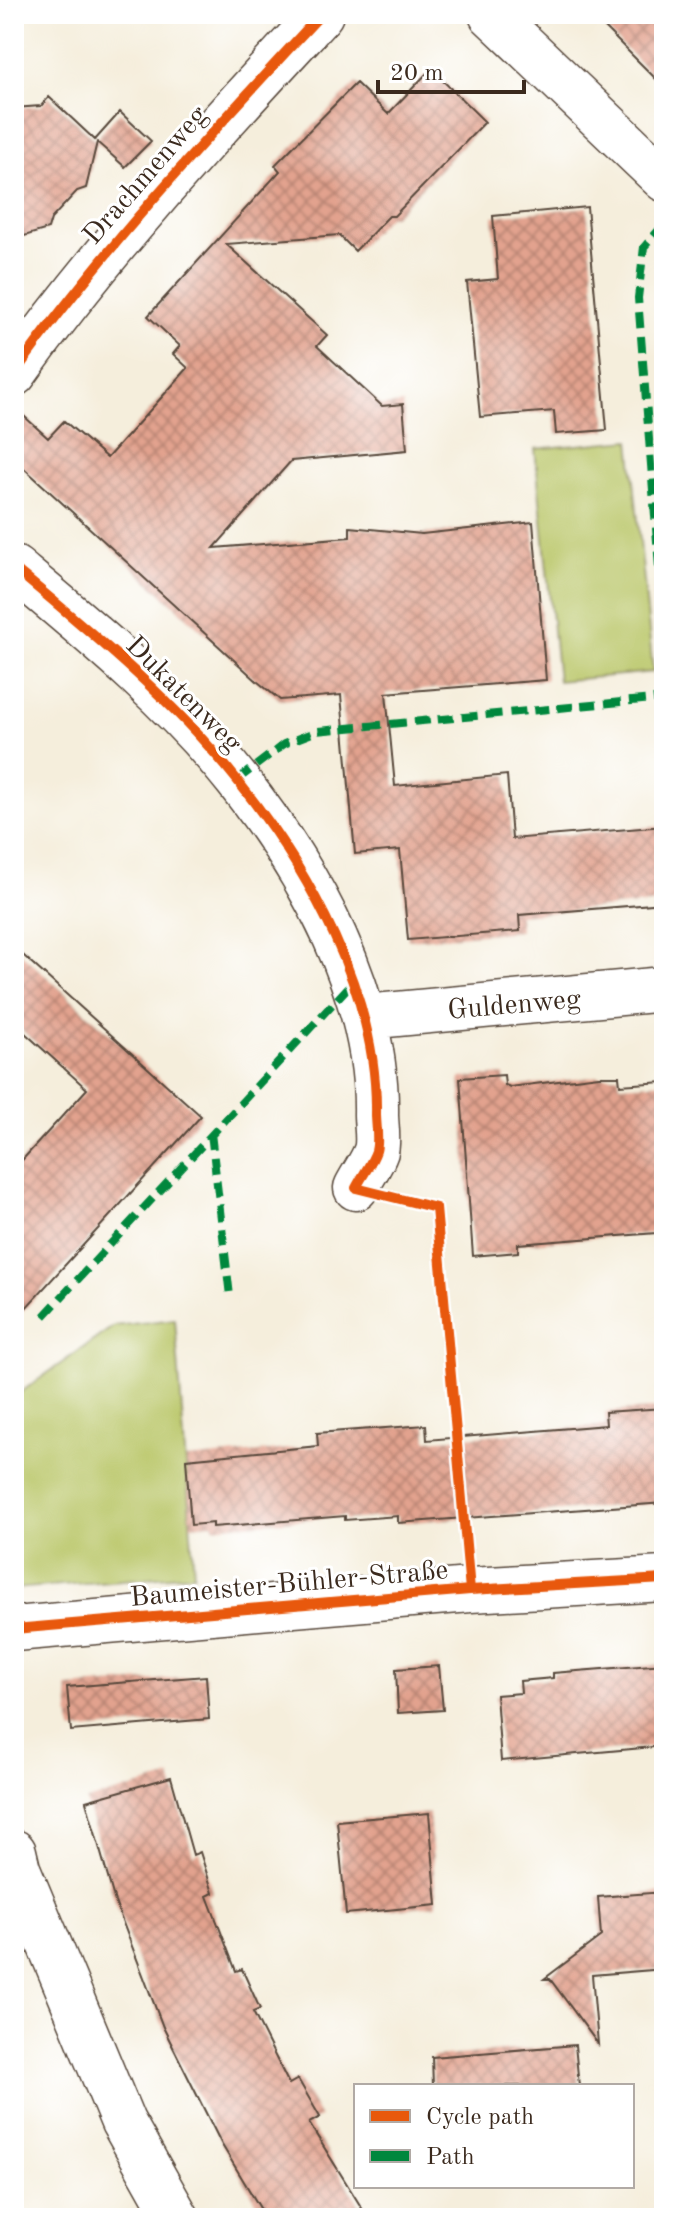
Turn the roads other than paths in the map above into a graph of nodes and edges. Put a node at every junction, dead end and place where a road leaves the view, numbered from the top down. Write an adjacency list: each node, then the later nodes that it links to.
1 (321, 14): 4 (street, Drachmenweg)
2 (491, 14): 3 (street)
3 (664, 179)
4 (14, 374)
5 (14, 568): 7 (street, Dukatenweg)
6 (664, 989): 7 (street, Guldenweg)
7 (365, 1017): 8 (street, Dukatenweg)
8 (356, 1188)
9 (664, 1579): 10 (street, Baumeister-Bühler-Straße)
10 (14, 1629)
11 (14, 1852): 12 (street)
12 (177, 2218)

